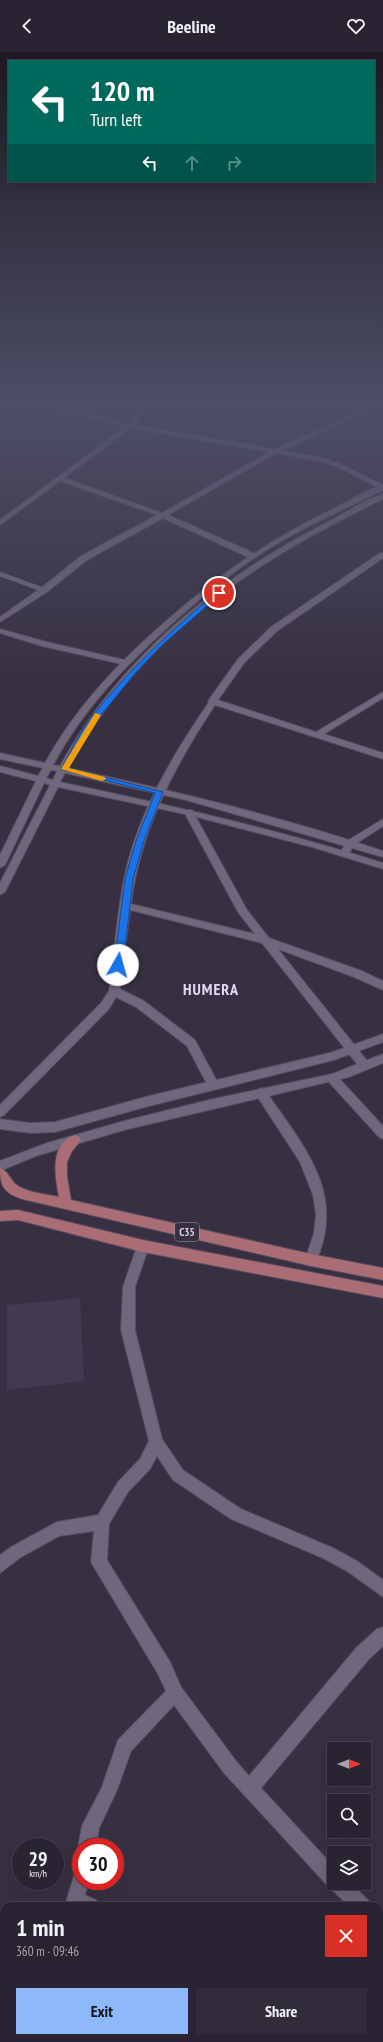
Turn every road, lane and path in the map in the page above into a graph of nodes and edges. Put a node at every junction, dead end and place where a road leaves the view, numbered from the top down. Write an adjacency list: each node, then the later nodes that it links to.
1 (38, 495): 7 (street)
2 (105, 495): 6 (street)
3 (198, 495): 6 (street)
4 (367, 495): 9 (street)
5 (383, 496): 16 (street)
6 (163, 515): 9 (street); 13 (street)
7 (0, 523)
8 (383, 555): 11 (street)
9 (253, 556): 14 (street)
10 (383, 561): 11 (street)
11 (373, 562): 20 (street)
12 (0, 574): 13 (lane)
13 (44, 590): 15 (street)
14 (179, 614): 16 (street); 18 (street)
15 (2, 617)
16 (190, 617): 26 (street)
17 (0, 631): 18 (street)
18 (126, 663): 24 (street)
19 (383, 694): 21 (street)
20 (212, 701): 21 (street); 29 (street)
21 (316, 735): 23 (street)
22 (0, 756): 24 (street)
23 (383, 756)
24 (50, 766): 26 (street); 27 (street)
25 (0, 769): 27 (street)
26 (64, 769): 28 (street); 29 (street)
27 (42, 779): 28 (street); 36 (street)
28 (56, 784): 30 (street); 38 (street)
29 (159, 792): 30 (street); 33 (street)
30 (155, 804): 31 (street); 39 (street)
31 (189, 812): 34 (street); 40 (street)
32 (383, 822): 33 (street)
33 (350, 843): 34 (street); 35 (street)
34 (345, 853): 37 (street)
35 (383, 854)
36 (0, 865)
37 (383, 866)
38 (0, 892)
39 (126, 906): 40 (street); 42 (street)
40 (267, 941): 41 (street); 44 (street)
41 (383, 986)
42 (114, 992): 48 (street); 50 (street)
43 (383, 1038): 44 (street)
44 (353, 1049): 46 (street); 48 (street)
45 (383, 1058): 46 (street)
46 (364, 1065): 47 (street)
47 (332, 1078): 49 (street); 52 (street)
48 (213, 1085): 51 (street)
49 (261, 1093): 53 (street); 59 (street)
50 (0, 1112)
51 (0, 1124)
52 (383, 1134)
53 (75, 1140): 54 (street); 56 (main road)
54 (0, 1166)
55 (0, 1173): 56 (main road, C35)
56 (66, 1204): 59 (main road, C35)
57 (0, 1216): 58 (main road, C35)
58 (143, 1246): 61 (main road, C35); 62 (street)
59 (311, 1260): 60 (main road, C35)
60 (383, 1274)
61 (383, 1292)
62 (156, 1442): 63 (street); 65 (street)
63 (102, 1522): 64 (street); 67 (street)
64 (0, 1565)
65 (383, 1589)
66 (383, 1635): 68 (street)
67 (175, 1693): 68 (street); 69 (street)
68 (250, 1788): 70 (street)
69 (89, 1838)
70 (327, 1872)
71 (81, 1890): 73 (street)
72 (345, 1890): 74 (street)
73 (80, 1902)
74 (358, 1902)

